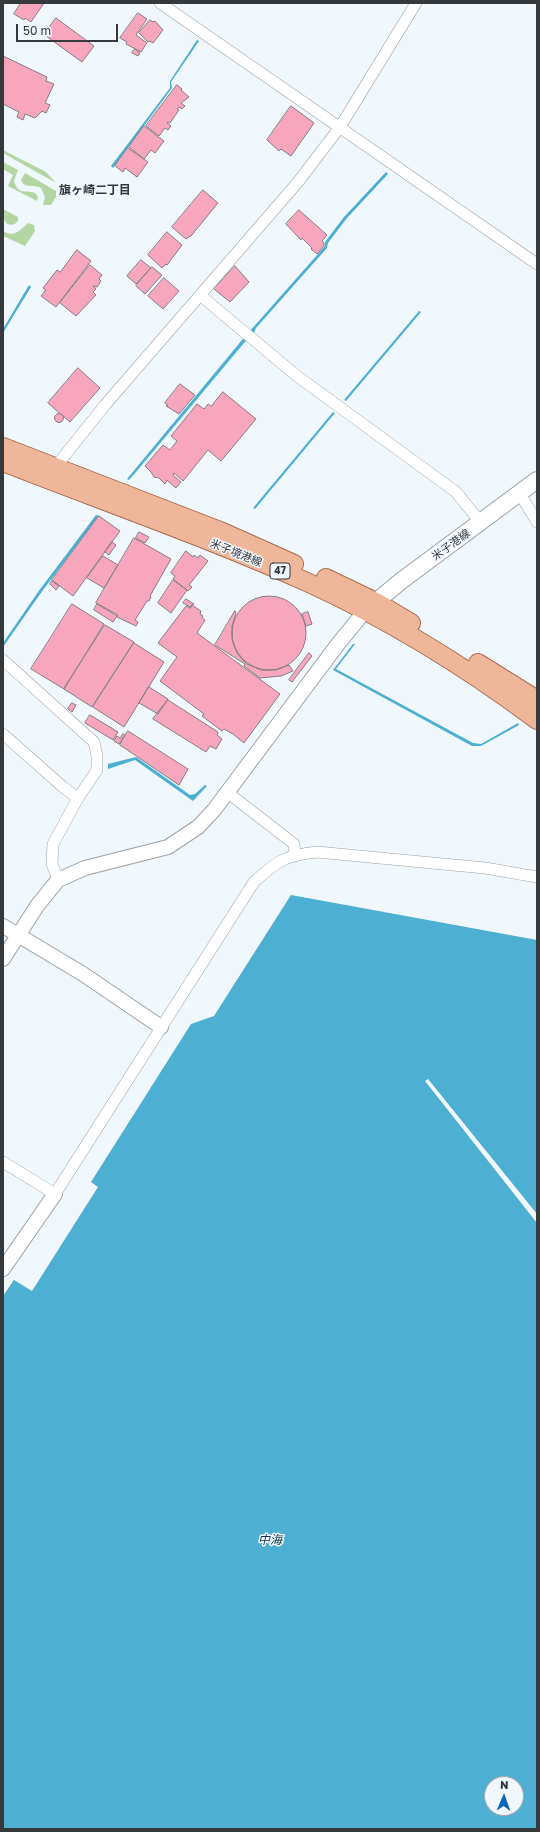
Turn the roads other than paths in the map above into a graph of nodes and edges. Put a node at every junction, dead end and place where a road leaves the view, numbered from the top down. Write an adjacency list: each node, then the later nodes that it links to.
1 (160, 3): 3 (street)
2 (416, 3): 3 (street)
3 (340, 127): 4 (street); 5 (street)
4 (537, 264)
5 (200, 295): 8 (street); 11 (street)
6 (3, 447): 8 (main road, 米子境港線 / 47)
7 (3, 462): 8 (main road, 米子境港線 / 47)
8 (50, 473): 13 (main road, 米子境港線 / 47)
9 (537, 480): 10 (main road, 米子港線)
10 (520, 494): 11 (main road, 米子港線); 12 (street)
11 (481, 522): 13 (main road, 米子港線)
12 (537, 522)
13 (371, 606): 15 (main road, 米子境港線 / 47); 16 (main road, 米子境港線 / 47); 18 (street)
14 (3, 660): 19 (street)
15 (537, 700)
16 (537, 720)
17 (3, 734): 19 (street)
18 (228, 792): 20 (street); 22 (street)
19 (78, 798): 22 (street)
20 (295, 854): 21 (street); 26 (street)
21 (537, 877)
22 (58, 880): 24 (street)
23 (3, 926): 24 (street)
24 (18, 934): 25 (street); 26 (street)
25 (3, 959)
26 (161, 1027): 28 (street)
27 (3, 1162): 28 (street)
28 (55, 1194): 29 (street)
29 (3, 1269)

